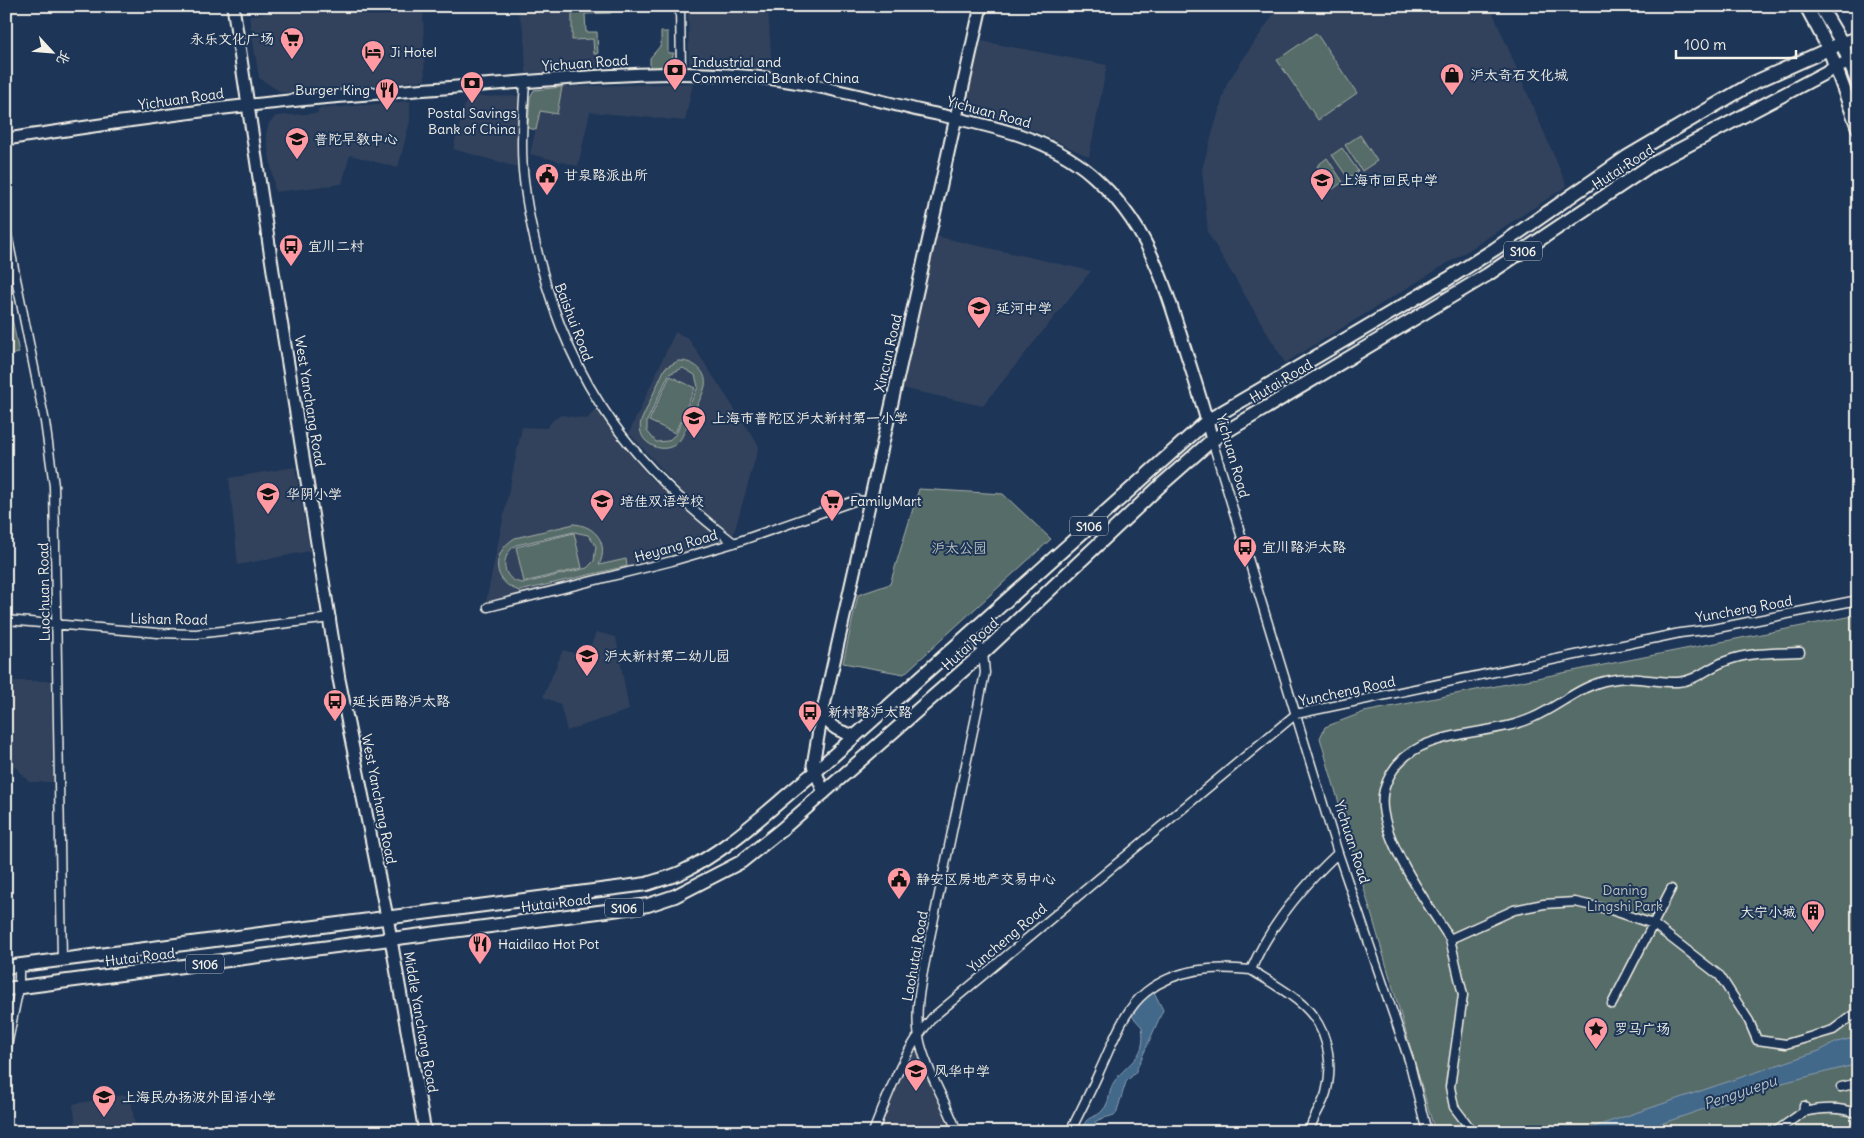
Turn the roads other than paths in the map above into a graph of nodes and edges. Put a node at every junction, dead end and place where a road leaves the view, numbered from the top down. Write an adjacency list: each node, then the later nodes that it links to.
1 (234, 6): 14 (street, West Yanchang Road)
2 (680, 6): 11 (street)
3 (981, 6): 15 (street, Xincun Road)
4 (1806, 6): 8 (main road)
5 (1820, 6): 7 (main road)
6 (1858, 38): 7 (main road, Hutai Road / S106)
7 (1842, 43): 8 (main road, Hutai Road / S106); 9 (main road)
8 (1829, 49): 10 (main road); 19 (main road, Hutai Road / S106)
9 (1854, 60): 10 (main road, Hutai Road / S106); 13 (main road)
10 (1836, 67): 16 (main road); 20 (main road, Hutai Road / S106)
11 (681, 73): 12 (street, Yichuan Road); 15 (street, Yichuan Road)
12 (525, 82): 14 (street, Yichuan Road); 22 (street, Baishui Road)
13 (1858, 84)
14 (248, 105): 17 (street, Yichuan Road); 25 (street, West Yanchang Road)
15 (956, 118): 19 (street, Yichuan Road); 21 (street, Xincun Road)
16 (1858, 128)
17 (6, 139)
18 (6, 229): 27 (street, Luochuan Road)
19 (1207, 421): 20 (street, Yichuan Road); 28 (main road, Hutai Road / S106)
20 (1212, 440): 30 (main road, Hutai Road / S106); 32 (street, Yichuan Road)
21 (869, 502): 22 (street, Heyang Road); 31 (street, Xincun Road)
22 (734, 543): 24 (street, Heyang Road)
23 (1858, 600): 32 (street, Yuncheng Road)
24 (488, 607)
25 (331, 618): 27 (street, Lishan Road); 38 (street, West Yanchang Road)
26 (6, 620): 27 (street, Lishan Road)
27 (58, 625): 42 (street, Luochuan Road)
28 (972, 632): 30 (street, Laohutai Road); 33 (main road, Hutai Road / S106)
29 (1800, 652): 41 (street)
30 (983, 653): 35 (main road, Hutai Road / S106); 48 (street, Laohutai Road)
31 (822, 713): 33 (street); 34 (street, Xincun Road)
32 (1296, 714): 36 (street, Yichuan Road); 48 (street, Yuncheng Road)
33 (856, 736): 34 (main road, Hutai Road / S106)
34 (815, 772): 35 (street, Xincun Road); 38 (main road, Hutai Road / S106)
35 (824, 792): 40 (main road, Hutai Road / S106)
36 (1338, 853): 44 (street); 58 (street, Yichuan Road)
37 (1672, 888): 39 (street)
38 (387, 917): 40 (street, Middle Yanchang Road); 42 (main road, Hutai Road / S106)
39 (1653, 924): 41 (street); 46 (street); 47 (street)
40 (392, 939): 45 (main road, Hutai Road / S106); 53 (street, Middle Yanchang Road)
41 (1450, 939): 59 (street)
42 (62, 960): 43 (main road, Hutai Road / S106)
43 (13, 967): 45 (street)
44 (1251, 970): 56 (street); 57 (street)
45 (13, 988): 49 (street)
46 (1612, 1004)
47 (1858, 1016)
48 (919, 1034): 54 (street, Laohutai Road); 55 (street)
49 (6, 1051)
50 (1858, 1083): 51 (street)
51 (1841, 1087)
52 (1858, 1114): 60 (street)
53 (425, 1132)
54 (873, 1132)
55 (957, 1132)
56 (1070, 1132)
57 (1309, 1132)
58 (1426, 1132)
59 (1472, 1132)
60 (1776, 1132)

